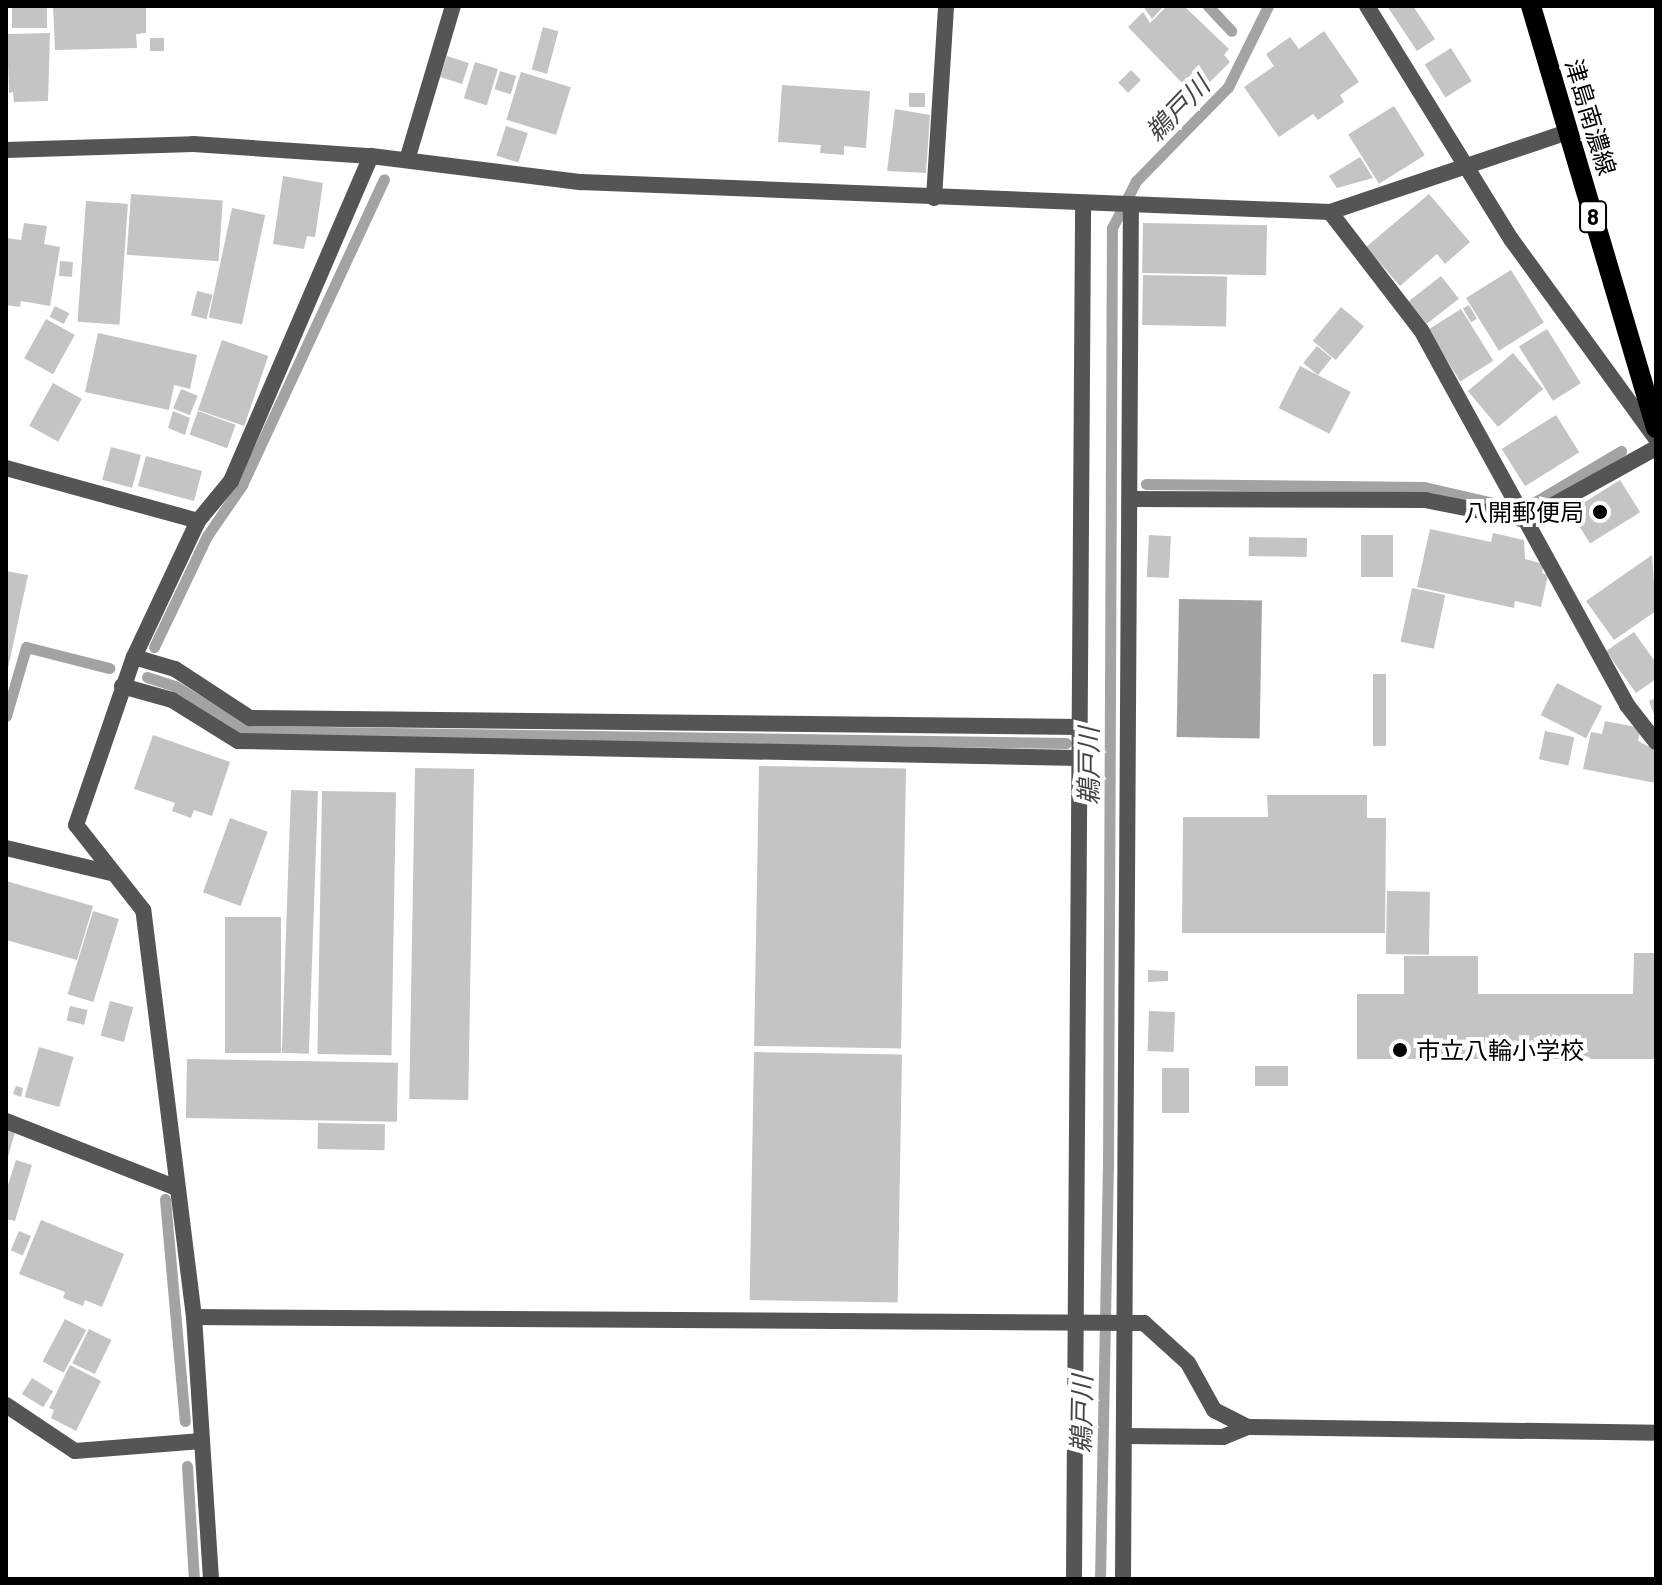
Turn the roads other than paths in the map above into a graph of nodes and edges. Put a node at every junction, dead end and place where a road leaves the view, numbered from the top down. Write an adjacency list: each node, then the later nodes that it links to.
1 (453, 6): 8 (street)
2 (946, 6): 10 (street)
3 (1367, 6): 9 (street)
4 (1531, 6): 5 (main road, 津島南濃線 / 8)
5 (1568, 132): 9 (street); 14 (main road, 津島南濃線 / 8)
6 (6, 150): 7 (street)
7 (371, 156): 8 (street); 21 (street)
8 (407, 160): 10 (street)
9 (1470, 165): 13 (street); 16 (street)
10 (934, 198): 11 (street)
11 (1091, 205): 12 (street); 24 (street)
12 (1131, 208): 13 (street); 19 (street)
13 (1330, 212): 20 (street)
14 (1652, 402): 15 (main road, 津島南濃線 / 8)
15 (1656, 428)
16 (1656, 438)
17 (1656, 448): 20 (street)
18 (6, 468): 21 (street)
19 (1130, 499): 20 (street); 33 (street)
20 (1526, 520): 25 (street)
21 (198, 521): 22 (street)
22 (134, 657): 23 (street); 24 (street)
23 (122, 686): 26 (street); 28 (street)
24 (1080, 727): 26 (street)
25 (1656, 742)
26 (1079, 758): 32 (street)
27 (6, 848): 28 (street)
28 (111, 873): 30 (street)
29 (6, 1121): 30 (street)
30 (174, 1187): 31 (street)
31 (194, 1317): 32 (street); 38 (street)
32 (1079, 1323): 33 (street); 40 (street)
33 (1120, 1323): 35 (street); 37 (street)
34 (6, 1405): 38 (street)
35 (1248, 1427): 36 (street); 37 (street)
36 (1656, 1433)
37 (1124, 1436): 41 (street)
38 (202, 1441): 39 (street)
39 (211, 1579)
40 (1074, 1579)
41 (1123, 1579)

